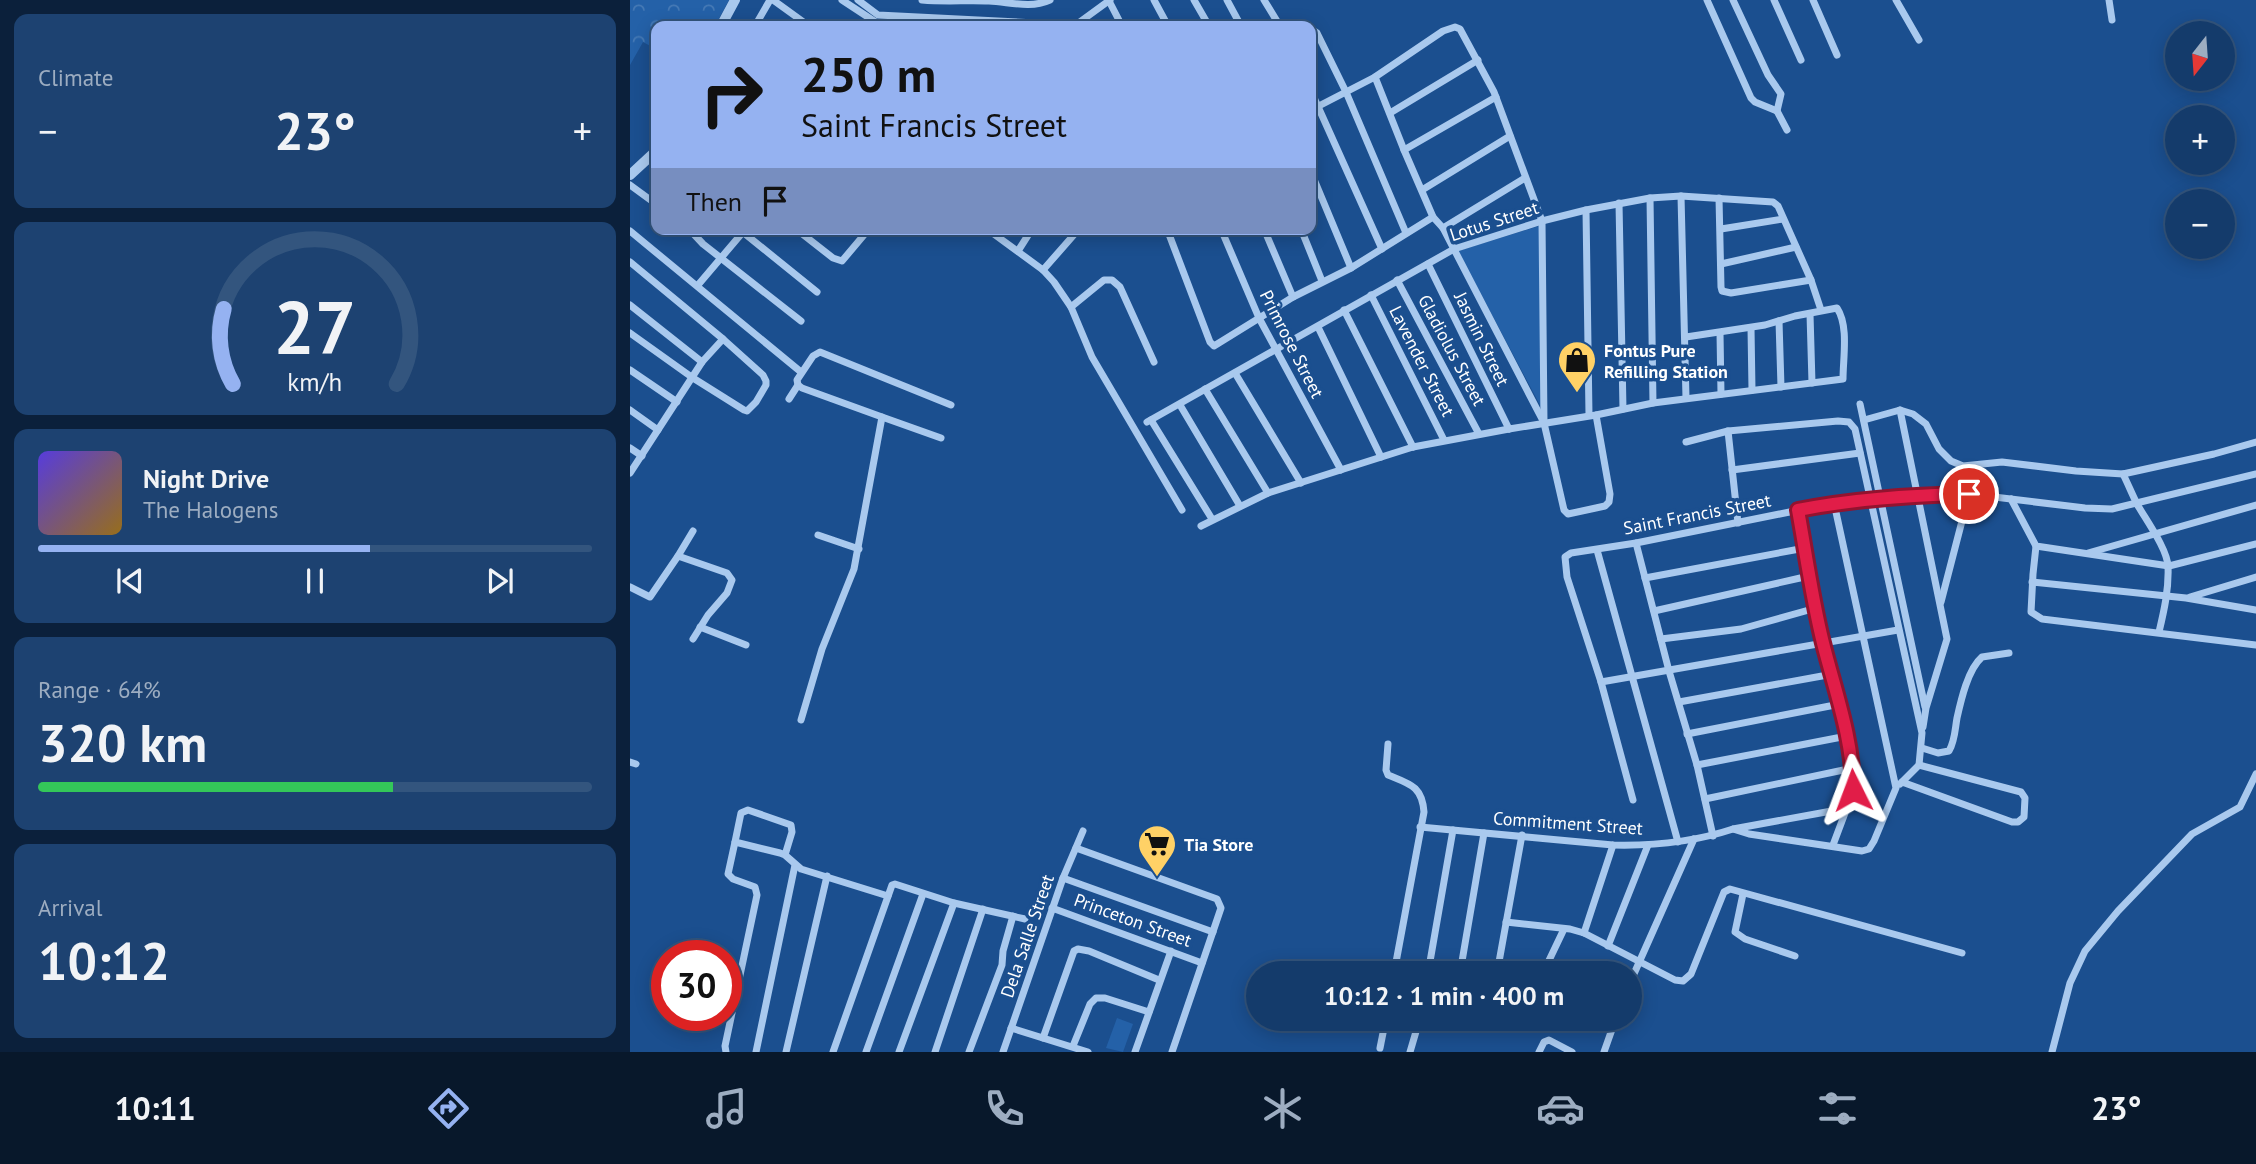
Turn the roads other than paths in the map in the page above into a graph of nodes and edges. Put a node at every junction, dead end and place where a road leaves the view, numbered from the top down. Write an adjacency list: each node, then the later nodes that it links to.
1 (736, 0): 19 (street)
2 (771, 0): 20 (street); 21 (street)
3 (842, 0): 22 (street)
4 (858, 0): 22 (street)
5 (922, 0): 6 (street)
6 (1050, 0)
7 (1110, 0): 23 (street); 24 (street)
8 (1154, 0): 25 (street)
9 (1194, 0): 26 (street)
10 (1227, 0): 27 (street)
11 (1264, 0): 28 (street)
12 (1707, 0): 38 (street)
13 (1733, 0): 38 (street)
14 (1774, 0): 33 (street)
15 (1813, 0): 31 (street)
16 (1896, 0): 30 (street)
17 (2109, 0): 18 (street)
18 (2112, 20)
19 (724, 21)
20 (758, 21)
21 (802, 21)
22 (879, 21)
23 (1081, 21)
24 (1120, 21)
25 (1165, 21)
26 (1206, 21)
27 (1238, 21)
28 (1277, 21)
29 (1316, 32): 35 (street)
30 (1919, 40)
31 (1837, 55)
32 (1478, 60): 34 (street); 36 (street); 40 (street)
33 (1801, 60)
34 (1375, 77): 35 (street); 40 (street)
35 (1346, 92): 37 (street); 62 (street)
36 (1496, 97): 42 (street); 43 (street)
37 (1316, 107)
38 (1777, 111): 41 (street)
39 (1316, 112): 76 (street)
40 (1390, 113): 43 (street)
41 (1787, 130)
42 (1510, 136): 46 (street); 49 (street)
43 (1404, 150): 49 (street)
44 (651, 160): 45 (street)
45 (630, 175)
46 (1525, 178): 58 (street); 59 (street)
47 (1316, 184): 83 (street)
48 (630, 185): 53 (street)
49 (1422, 190): 56 (street)
50 (1681, 197): 51 (street, Lotus Street); 52 (street, Lotus Street); 104 (street)
51 (1650, 198): 54 (street, Lotus Street); 122 (street)
52 (1719, 198): 57 (street, Lotus Street); 60 (street)
53 (651, 200)
54 (1619, 203): 55 (street, Lotus Street); 126 (street)
55 (1586, 210): 58 (street, Lotus Street); 129 (street)
56 (1433, 217): 59 (street); 62 (street)
57 (1783, 219): 60 (street); 75 (street, Lotus Street)
58 (1542, 221): 77 (street, Lotus Street); 132 (street)
59 (1443, 228): 77 (street)
60 (1721, 229): 82 (street)
61 (630, 231): 88 (street)
62 (1406, 233): 76 (street)
63 (695, 235): 79 (street)
64 (738, 235): 79 (street)
65 (746, 235): 89 (street)
66 (804, 235): 67 (street)
67 (862, 235)
68 (995, 235): 78 (street)
69 (1028, 235): 78 (street)
70 (1074, 235): 84 (street)
71 (1169, 235): 97 (street)
72 (1224, 235): 97 (street, Primrose Street)
73 (1267, 235): 91 (street)
74 (1303, 235): 87 (street)
75 (1796, 247): 82 (street); 86 (street, Lotus Street)
76 (1382, 249): 83 (street)
77 (1454, 249): 81 (street, Lotus Street); 132 (street)
78 (1018, 251): 84 (street)
79 (722, 257): 88 (street); 98 (street)
80 (630, 262): 105 (street)
81 (1428, 264): 85 (street, Lotus Street); 133 (street, Jasmin Street)
82 (1721, 264): 86 (street)
83 (1351, 268): 87 (street)
84 (1043, 270): 93 (street)
85 (1397, 280): 90 (street, Lotus Street); 136 (street, Gladiolus Street)
86 (1811, 280): 95 (street, Lotus Street)
87 (1322, 281): 91 (street)
88 (698, 285): 110 (street)
89 (817, 292)
90 (1371, 295): 94 (street, Lotus Street); 138 (street, Lavender Street)
91 (1293, 297): 97 (street)
92 (630, 305): 107 (street)
93 (1071, 307): 108 (street); 161 (street)
94 (1344, 310): 100 (street, Lotus Street); 141 (street)
95 (1821, 310): 96 (street); 113 (street)
96 (1810, 314): 99 (street); 113 (street)
97 (1259, 318): 106 (street, Primrose Street)
98 (801, 321)
99 (1779, 321): 101 (street); 115 (street)
100 (1318, 327): 106 (street, Lotus Street); 145 (street)
101 (1751, 328): 103 (street); 117 (street)
102 (630, 333): 112 (street)
103 (1720, 333): 104 (street); 118 (street)
104 (1686, 337): 119 (street)
105 (723, 339): 107 (street); 112 (street)
106 (1276, 349): 111 (street, Lotus Street); 146 (street, Primrose Street)
107 (702, 362): 112 (street)
108 (1154, 362)
109 (630, 370): 121 (street)
110 (801, 372): 114 (street); 124 (street)
111 (1236, 373): 116 (street, Lotus Street); 151 (street)
112 (692, 378): 121 (street)
113 (1812, 383): 115 (street)
114 (798, 385): 120 (street); 130 (street)
115 (1781, 387): 117 (street)
116 (1205, 389): 125 (street, Lotus Street); 152 (street)
117 (1752, 390): 118 (street)
118 (1721, 394): 119 (street)
119 (1686, 398): 122 (street)
120 (789, 399)
121 (677, 402): 134 (street)
122 (1653, 403): 126 (street)
123 (1860, 404): 131 (street)
124 (951, 405)
125 (1180, 405): 160 (street); 163 (street, Lotus Street)
126 (1623, 409): 129 (street)
127 (630, 410): 134 (street)
128 (1900, 410): 131 (street); 149 (street); 154 (street)
129 (1593, 415): 132 (street); 132 (street)
130 (882, 417): 137 (street); 173 (street)
131 (1864, 420): 155 (street)
132 (1544, 423): 133 (street)
133 (1509, 429): 136 (street)
134 (658, 430): 144 (street)
135 (1728, 431): 139 (street); 143 (street); 147 (street)
136 (1479, 434): 138 (street)
137 (941, 438)
138 (1444, 440): 141 (street)
139 (1686, 442)
140 (2256, 442): 149 (street)
141 (1413, 447): 145 (street)
142 (630, 448): 144 (street)
143 (1860, 453): 147 (street); 155 (street)
144 (642, 456): 148 (street)
145 (1381, 457): 146 (street)
146 (1341, 470): 151 (street)
147 (1732, 470): 164 (street)
148 (630, 473)
149 (2123, 474): 158 (street)
150 (2256, 474): 158 (street, Saint Francis Street)
151 (1301, 483): 152 (street)
152 (1268, 493): 160 (street)
153 (1969, 494): 154 (street, Saint Francis Street); 156 (street, Saint Francis Street); 185 (street)
154 (1918, 495): 155 (street, Saint Francis Street); 185 (street)
155 (1876, 498): 157 (street, Saint Francis Street); 190 (street); 205 (street)
156 (2011, 499): 158 (street, Saint Francis Street); 171 (street)
157 (1833, 503): 162 (street, Saint Francis Street); 192 (street)
158 (2137, 503): 167 (street)
159 (2256, 505): 167 (street)
160 (1240, 506): 163 (street)
161 (1182, 510)
162 (1798, 510): 164 (street, Saint Francis Street); 172 (street)
163 (1212, 519): 165 (street)
164 (1738, 523): 169 (street, Saint Francis Street)
165 (1200, 526)
166 (693, 531): 176 (street)
167 (2156, 534): 175 (street); 177 (street)
168 (818, 535): 173 (street)
169 (1636, 543): 174 (street, Saint Francis Street); 180 (street)
170 (2256, 544): 177 (street)
171 (2036, 546): 175 (street); 181 (street)
172 (1805, 548): 178 (street); 180 (street)
173 (859, 549): 206 (street)
174 (1597, 550): 201 (street); 202 (street, Saint Francis Street)
175 (2085, 554): 177 (street)
176 (678, 556): 182 (street); 189 (street)
177 (2169, 566): 183 (street)
178 (1809, 576): 186 (street); 188 (street)
179 (2256, 577): 184 (street)
180 (1645, 578): 188 (street)
181 (2032, 582): 183 (street); 191 (street)
182 (630, 587)
183 (2166, 598): 184 (street); 191 (street)
184 (2186, 598): 187 (street)
185 (1940, 606): 205 (street)
186 (1816, 608): 194 (street); 195 (street)
187 (2256, 610)
188 (1654, 611): 194 (street)
189 (700, 627): 193 (street); 196 (street)
190 (1898, 631): 192 (street); 207 (street)
191 (2159, 632): 197 (street)
192 (1862, 638): 195 (street); 216 (street)
193 (693, 639)
194 (1661, 639): 199 (street)
195 (1823, 642): 199 (street); 200 (street)
196 (746, 645)
197 (2256, 645)
198 (2009, 653): 211 (street)
199 (1670, 671): 201 (street); 203 (street)
200 (1833, 674): 203 (street); 204 (street)
201 (1633, 677): 202 (street); 229 (street)
202 (1601, 682): 218 (street)
203 (1679, 702): 208 (street)
204 (1840, 704): 208 (street); 209 (street)
205 (1926, 708): 207 (street)
206 (801, 720)
207 (1922, 733): 211 (street)
208 (1687, 734): 212 (street)
209 (1847, 736): 212 (street); 214 (street)
210 (1388, 744): 220 (street)
211 (1922, 748): 213 (street)
212 (1697, 765): 217 (street)
213 (1919, 765): 216 (street); 216 (street)
214 (1853, 768): 217 (street); 219 (street)
215 (2256, 774): 288 (street)
216 (1899, 785): 232 (street)
217 (1705, 799): 226 (street)
218 (1633, 800)
219 (1848, 808): 222 (street, Commitment Street); 232 (street)
220 (1420, 827): 221 (street, Commitment Street); 254 (street)
221 (1453, 830): 224 (street, Commitment Street); 255 (street)
222 (1733, 830): 226 (street, Commitment Street); 232 (street)
223 (1083, 831): 233 (street, Dela Salle Street)
224 (1485, 833): 225 (street, Commitment Street); 256 (street)
225 (1522, 835): 230 (street, Commitment Street); 246 (street)
226 (1713, 836): 227 (street, Commitment Street)
227 (1694, 839): 229 (street, Commitment Street); 260 (street)
228 (735, 842): 234 (street); 234 (street); 272 (street)
229 (1678, 842): 231 (street, Commitment Street)
230 (1613, 845): 231 (street, Commitment Street); 249 (street)
231 (1648, 845): 250 (street)
232 (1833, 845)
233 (1076, 849): 237 (street, Dela Salle Street); 248 (street)
234 (785, 855): 235 (street)
235 (795, 865): 236 (street); 273 (street)
236 (827, 876): 240 (street); 274 (street)
237 (1063, 878): 242 (street, Dela Salle Street); 248 (street)
238 (923, 894): 240 (street); 241 (street); 276 (street)
239 (1744, 894): 252 (street); 253 (street); 262 (street)
240 (888, 896): 275 (street)
241 (954, 903): 243 (street); 277 (street)
242 (1052, 908): 251 (street, Princeton Street); 265 (street, Dela Salle Street)
243 (983, 909): 244 (street); 278 (street)
244 (1013, 916): 245 (street); 279 (street)
245 (1025, 919)
246 (1506, 922): 247 (street); 257 (street)
247 (1564, 929): 249 (street); 258 (street)
248 (1213, 932): 261 (street)
249 (1584, 933): 250 (street)
250 (1608, 946): 259 (street)
251 (1171, 951): 261 (street, Princeton Street); 263 (street)
252 (1962, 953)
253 (1795, 956)
254 (1396, 961)
255 (1430, 961)
256 (1462, 961)
257 (1499, 961)
258 (1549, 961)
259 (1637, 961)
260 (1639, 961)
261 (1202, 963): 283 (street)
262 (1642, 964)
263 (1159, 981): 264 (street); 269 (street)
264 (1149, 1012): 270 (street); 282 (street)
265 (1012, 1028): 269 (street); 280 (street, Dela Salle Street)
266 (1383, 1031): 271 (street)
267 (1416, 1031): 284 (street)
268 (1611, 1031): 287 (street)
269 (1043, 1038): 270 (street)
270 (1073, 1046): 281 (street)
271 (1380, 1048)
272 (726, 1052)
273 (756, 1052)
274 (786, 1052)
275 (833, 1052)
276 (866, 1052)
277 (899, 1052)
278 (935, 1052)
279 (969, 1052)
280 (1003, 1052)
281 (1088, 1052)
282 (1135, 1052)
283 (1172, 1052)
284 (1410, 1052)
285 (1539, 1052): 286 (street)
286 (1572, 1052)
287 (1604, 1052)
288 (2052, 1052)

